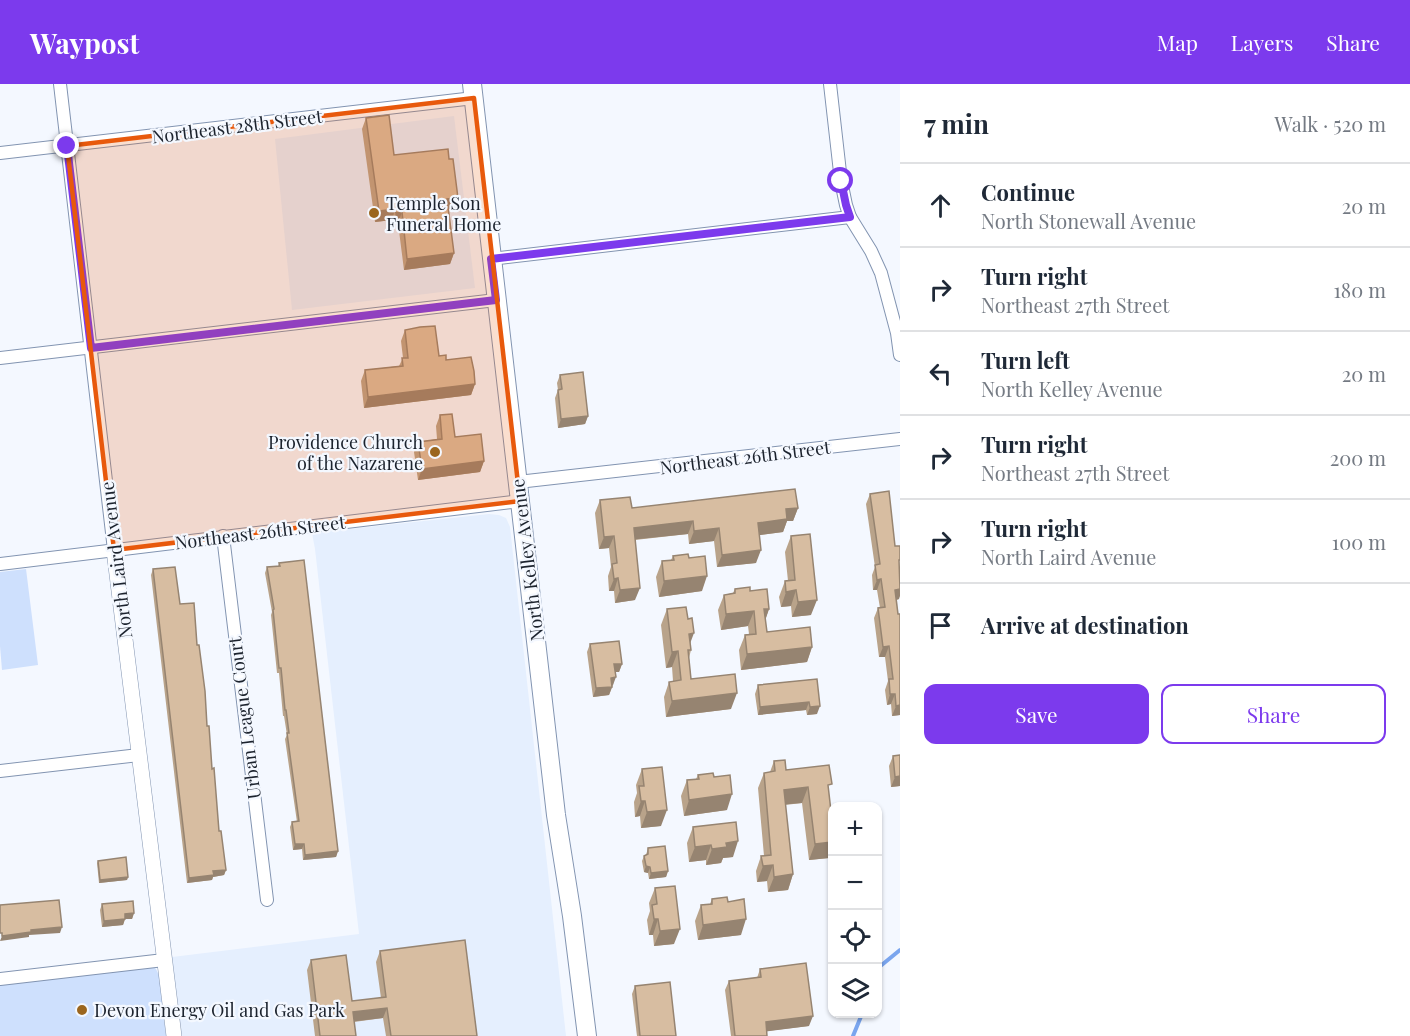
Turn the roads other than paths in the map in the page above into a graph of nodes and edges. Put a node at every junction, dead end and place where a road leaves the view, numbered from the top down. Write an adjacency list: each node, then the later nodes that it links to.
1 (60, 84): 4 (street, North Laird Avenue)
2 (830, 84): 6 (street)
3 (473, 91): 4 (street, Northeast 28th Street); 7 (main road, North Kelley Avenue)
4 (67, 146): 5 (street, Northeast 28th Street); 9 (street, North Laird Avenue)
5 (0, 153)
6 (850, 217): 7 (street); 10 (street)
7 (491, 259): 8 (main road, North Kelley Avenue)
8 (496, 300): 9 (street); 13 (main road, North Kelley Avenue)
9 (91, 348): 11 (street); 16 (street, North Laird Avenue)
10 (900, 355)
11 (0, 358)
12 (900, 439): 13 (street, Northeast 26th Street)
13 (518, 482): 14 (main road, North Kelley Avenue)
14 (520, 501): 15 (street, Northeast 26th Street); 24 (main road, North Kelley Avenue)
15 (223, 536): 16 (street, Northeast 26th Street); 20 (street, Urban League Court)
16 (114, 550): 17 (street, Northeast 26th Street); 18 (street, North Laird Avenue)
17 (0, 564)
18 (139, 755): 19 (street); 21 (street, North Laird Avenue)
19 (0, 771)
20 (267, 900)
21 (164, 960): 22 (street); 23 (street, North Laird Avenue)
22 (0, 979)
23 (174, 1036)
24 (586, 1036)

